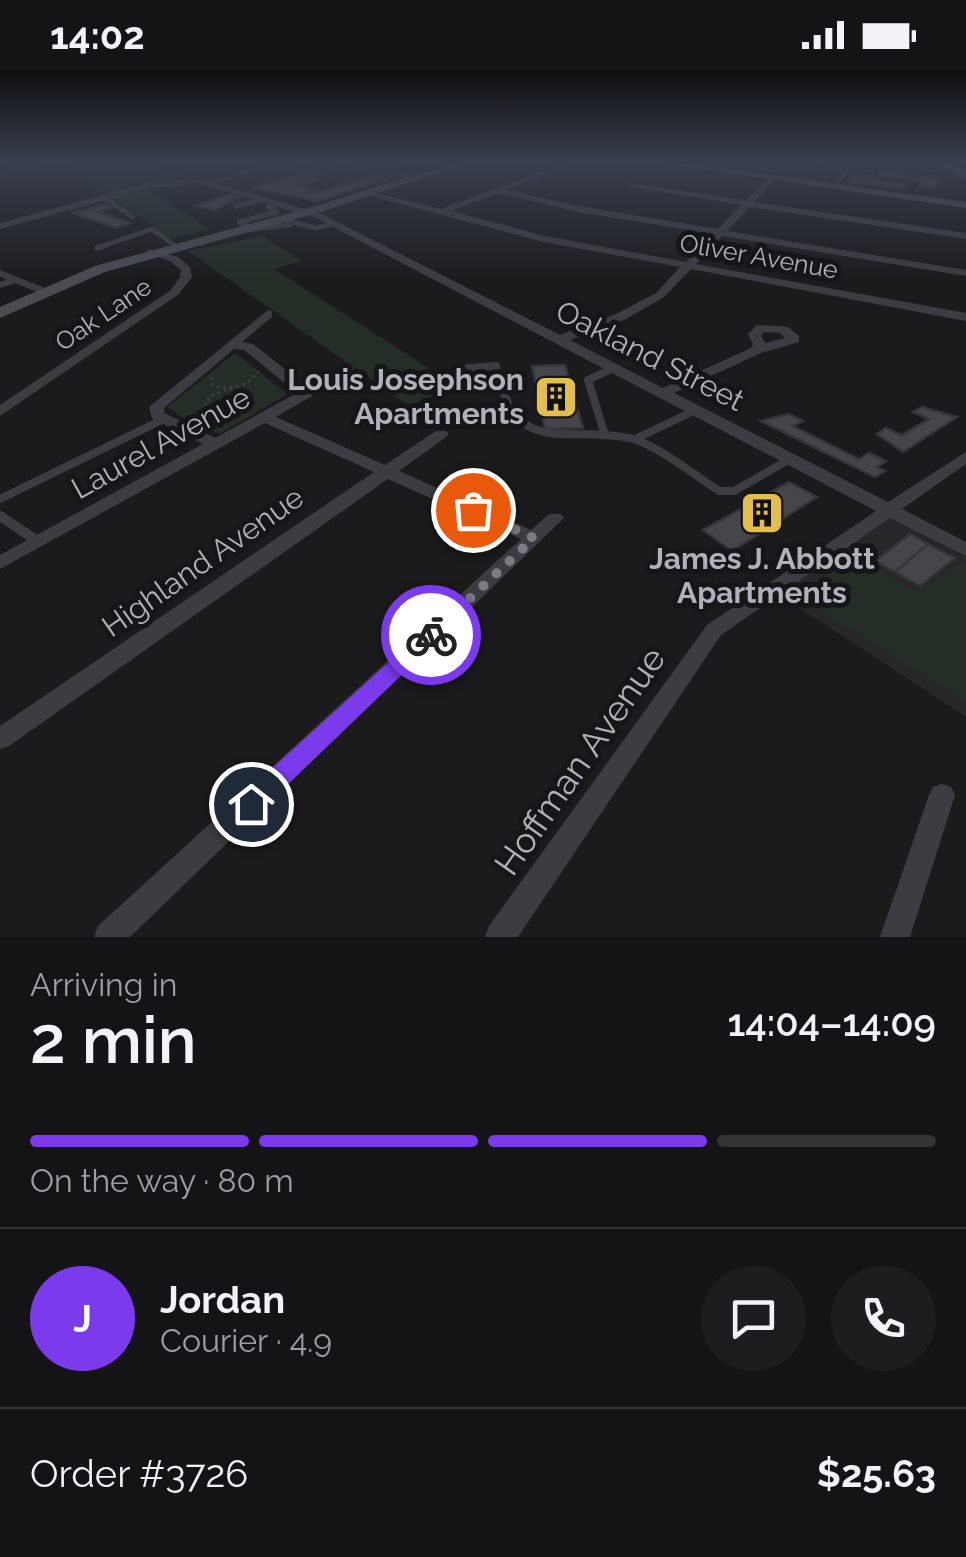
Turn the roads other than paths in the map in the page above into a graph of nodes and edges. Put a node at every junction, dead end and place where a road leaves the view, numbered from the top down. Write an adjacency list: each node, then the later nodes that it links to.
1 (92, 201): 21 (street)
2 (110, 201): 18 (lane)
3 (255, 201): 15 (lane)
4 (275, 201): 12 (street, Oakland Street)
5 (343, 201): 16 (main road)
6 (402, 201): 17 (street, Oliver Avenue)
7 (470, 201): 17 (street)
8 (545, 201): 23 (street)
9 (731, 201): 13 (street)
10 (750, 201): 13 (street)
11 (940, 201): 14 (main road)
12 (280, 203): 16 (street, Oakland Street); 22 (lane)
13 (748, 204): 23 (street); 24 (street)
14 (966, 205)
15 (236, 206)
16 (309, 212): 19 (main road); 20 (street, Oakland Street)
17 (441, 212): 28 (street, Oliver Avenue)
18 (133, 217)
19 (286, 222): 20 (lane); 22 (main road)
20 (334, 224): 37 (street, Oakland Street)
21 (0, 226)
22 (247, 228): 25 (main road)
23 (721, 233): 28 (street); 30 (street)
24 (966, 236)
25 (174, 245): 26 (lane); 27 (main road)
26 (97, 248)
27 (150, 251): 33 (main road); 46 (street, Oak Lane)
28 (690, 266): 36 (street, Oliver Avenue); 37 (street)
29 (0, 273): 31 (street)
30 (966, 273)
31 (16, 280): 32 (lane); 33 (street)
32 (0, 285)
33 (41, 290): 34 (main road)
34 (0, 313)
35 (268, 314): 38 (street)
36 (966, 317)
37 (558, 340): 40 (street, Oakland Street)
38 (232, 344): 44 (street); 48 (street)
39 (756, 350): 43 (street)
40 (613, 368): 43 (street, Oakland Street); 50 (lane)
41 (348, 371): 44 (street, Laurel Avenue)
42 (499, 382): 42 (lane); 50 (lane)
43 (663, 393): 45 (street, Oakland Street)
44 (307, 394): 47 (street, Laurel Avenue)
45 (696, 410): 51 (lane); 54 (street, Oakland Street)
46 (0, 412)
47 (264, 417): 52 (street, Laurel Avenue); 55 (street)
48 (164, 419): 52 (street); 56 (lane)
49 (441, 434): 55 (street, Highland Avenue)
50 (606, 435): 51 (lane)
51 (634, 439): 54 (lane)
52 (216, 444): 61 (street, Laurel Avenue)
53 (966, 457): 57 (street, Hoffman Avenue)
54 (790, 459): 57 (street, Oakland Street)
55 (386, 472): 60 (street); 64 (street, Highland Avenue)
56 (0, 499)
57 (889, 510): 62 (street, Oakland Street); 67 (street, Hoffman Avenue)
58 (0, 516): 61 (lane)
59 (555, 518): 60 (street)
60 (534, 538): 66 (street)
61 (39, 542): 63 (street, Laurel Avenue)
62 (966, 550)
63 (0, 563)
64 (0, 739)
65 (942, 795): 68 (street)
66 (109, 937)
67 (500, 937)
68 (895, 937)

